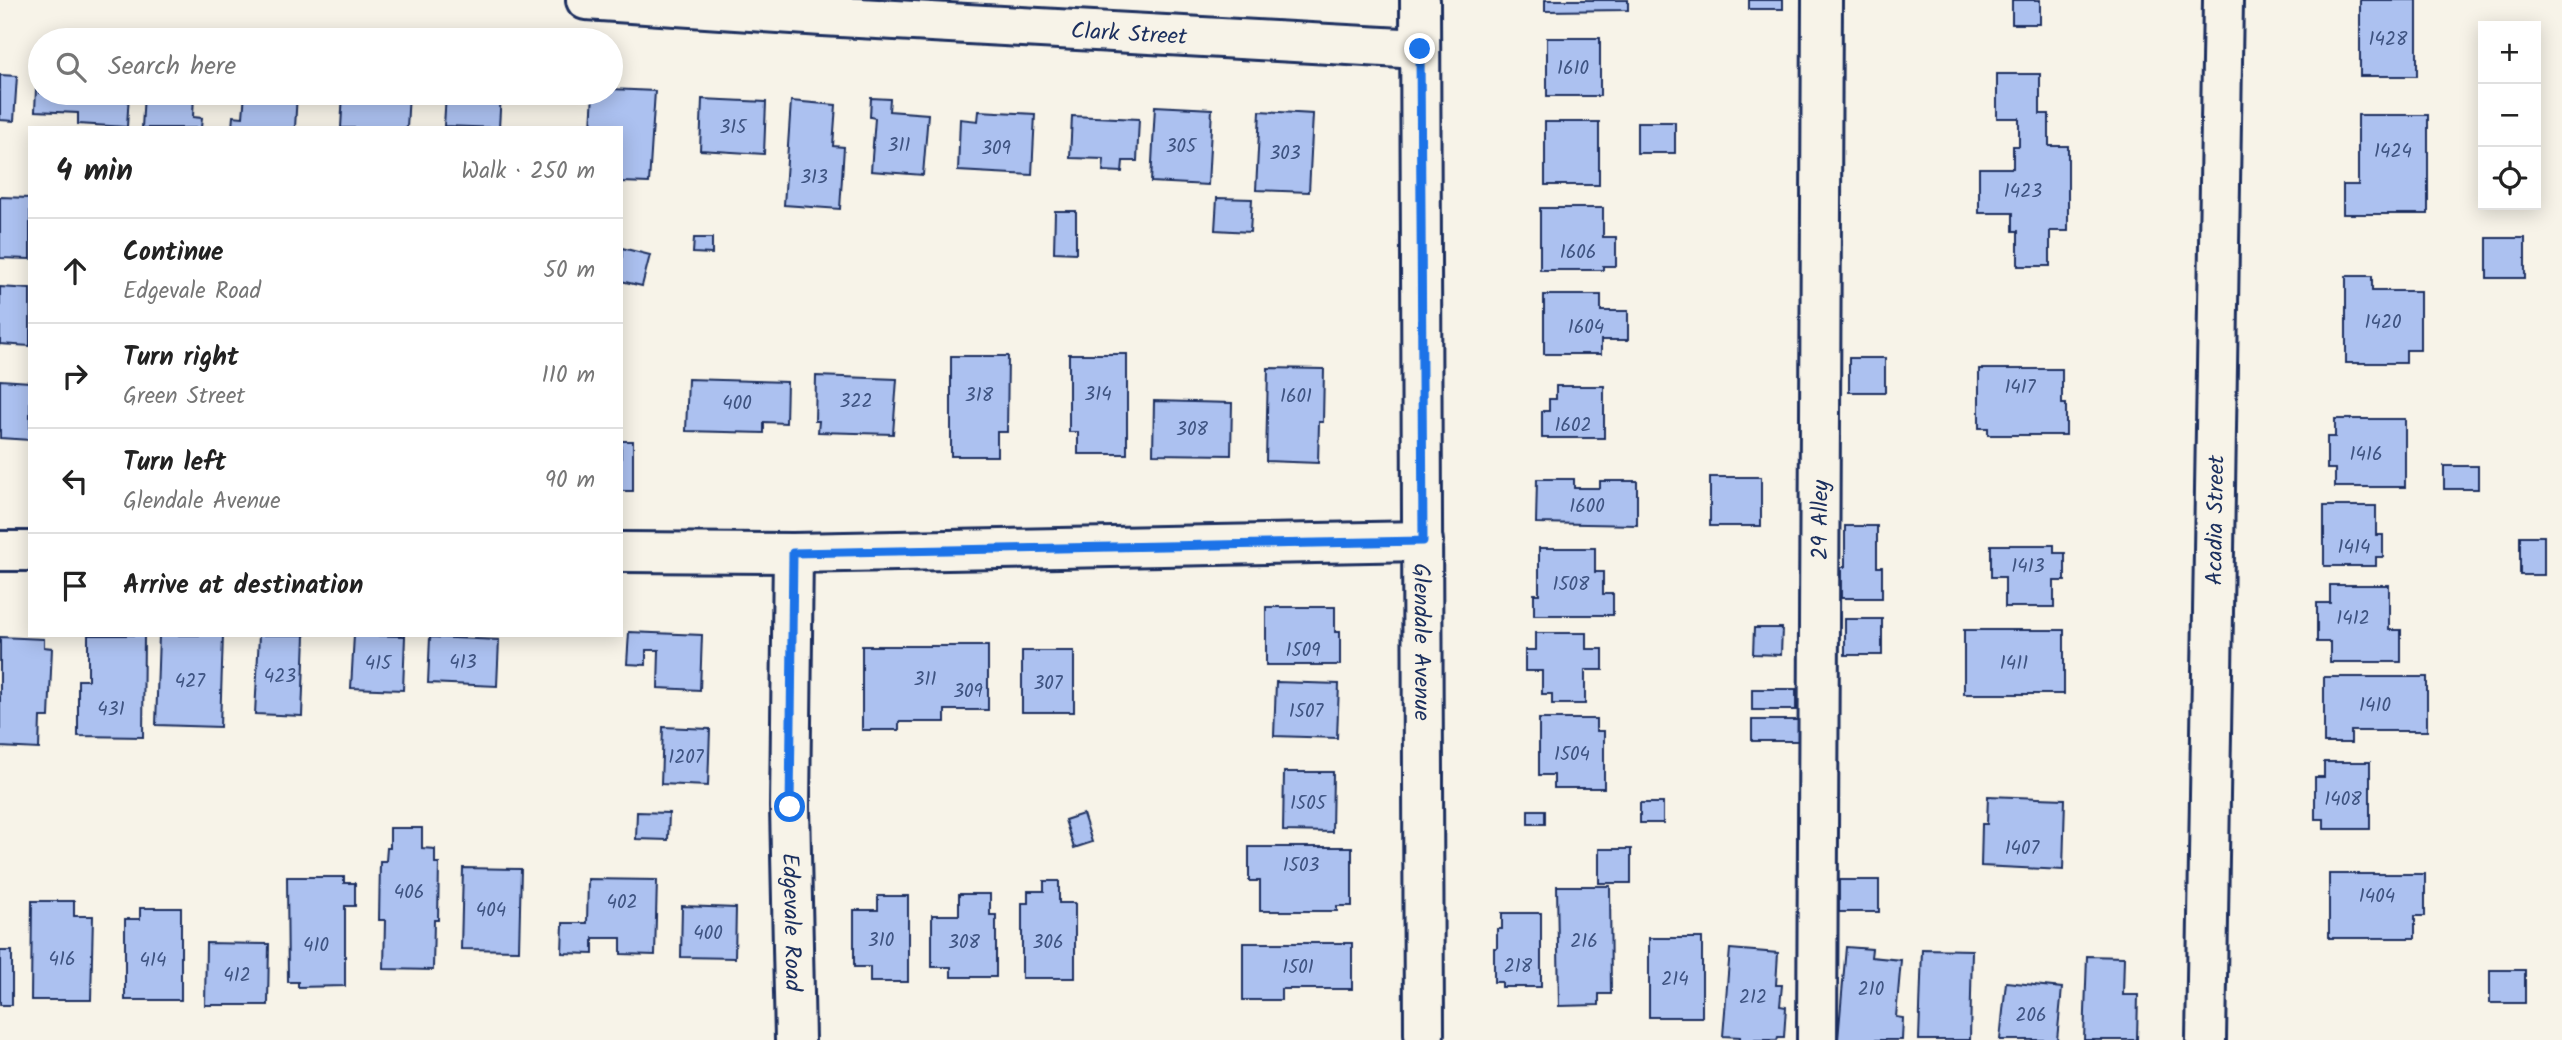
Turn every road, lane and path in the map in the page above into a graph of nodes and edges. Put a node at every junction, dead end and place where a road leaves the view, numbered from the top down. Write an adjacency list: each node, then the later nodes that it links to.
1 (586, 0): 5 (street, Clark Street)
2 (1420, 0): 5 (street, Glendale Avenue)
3 (1822, 0): 13 (street, 29 Alley)
4 (2223, 0): 14 (street, Acadia Street)
5 (1420, 49): 6 (street, Glendale Avenue)
6 (1423, 541): 10 (street); 11 (street, Glendale Avenue)
7 (0, 551): 8 (street)
8 (28, 551)
9 (623, 552): 10 (street)
10 (793, 553): 12 (street, Edgevale Road)
11 (1425, 1038)
12 (795, 1040)
13 (1817, 1040)
14 (2206, 1040)

